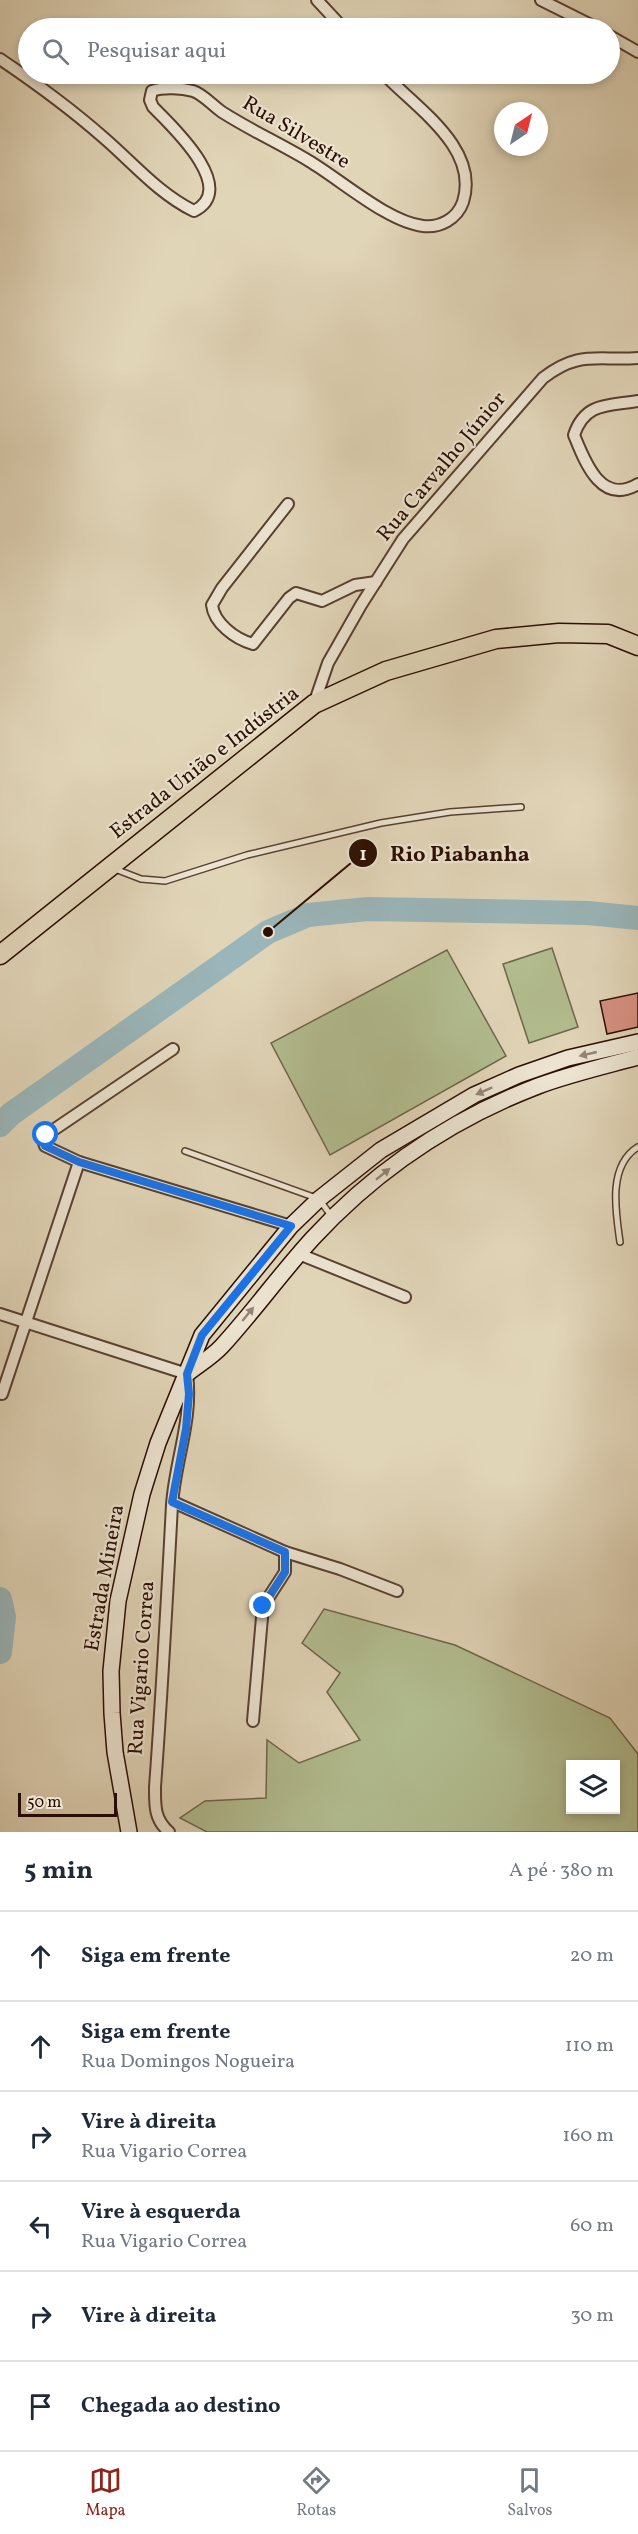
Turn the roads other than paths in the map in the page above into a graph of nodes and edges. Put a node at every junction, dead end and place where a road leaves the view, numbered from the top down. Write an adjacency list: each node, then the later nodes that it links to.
1 (317, 0): 3 (street)
2 (541, 0): 4 (street)
3 (334, 18)
4 (577, 18)
5 (620, 42): 6 (street)
6 (638, 52)
7 (0, 59): 8 (street, Rua Silvestre)
8 (18, 71)
9 (37, 84): 10 (street, Rua Silvestre)
10 (394, 84)
11 (638, 358): 15 (street, Rua Carvalho Júnior)
12 (638, 401): 13 (street)
13 (638, 484)
14 (288, 504): 15 (street)
15 (376, 582): 17 (street, Rua Carvalho Júnior)
16 (638, 646): 17 (main road, Estrada União e Indústria)
17 (314, 704): 19 (main road, Estrada União e Indústria)
18 (521, 807): 19 (lane)
19 (110, 867): 20 (main road, Estrada União e Indústria)
20 (0, 956)
21 (638, 1042): 24 (street, Rua Vigario Correa, one-way to 24)
22 (174, 1049): 28 (street)
23 (638, 1057): 25 (street)
24 (538, 1068): 25 (street); 29 (street, Rua Vigario Correa, one-way to 29)
25 (540, 1086): 30 (street, one-way to 25)
26 (638, 1147): 32 (lane)
27 (186, 1151): 29 (lane)
28 (79, 1162): 31 (street); 36 (street)
29 (319, 1199): 30 (lane); 31 (street, Rua Vigario Correa)
30 (333, 1218): 33 (street)
31 (291, 1226): 37 (street, Rua Vigario Correa)
32 (620, 1242)
33 (299, 1254): 34 (street); 37 (street, one-way to 33)
34 (405, 1297)
35 (0, 1314): 36 (street)
36 (25, 1322): 37 (street); 38 (street)
37 (187, 1374): 39 (street, Rua Vigario Correa); 43 (street, Estrada Mineira)
38 (2, 1394)
39 (172, 1502): 40 (street); 44 (street, Rua Vigario Correa)
40 (285, 1552): 41 (street); 42 (street)
41 (397, 1591)
42 (253, 1721)
43 (129, 1832)
44 (169, 1832)

